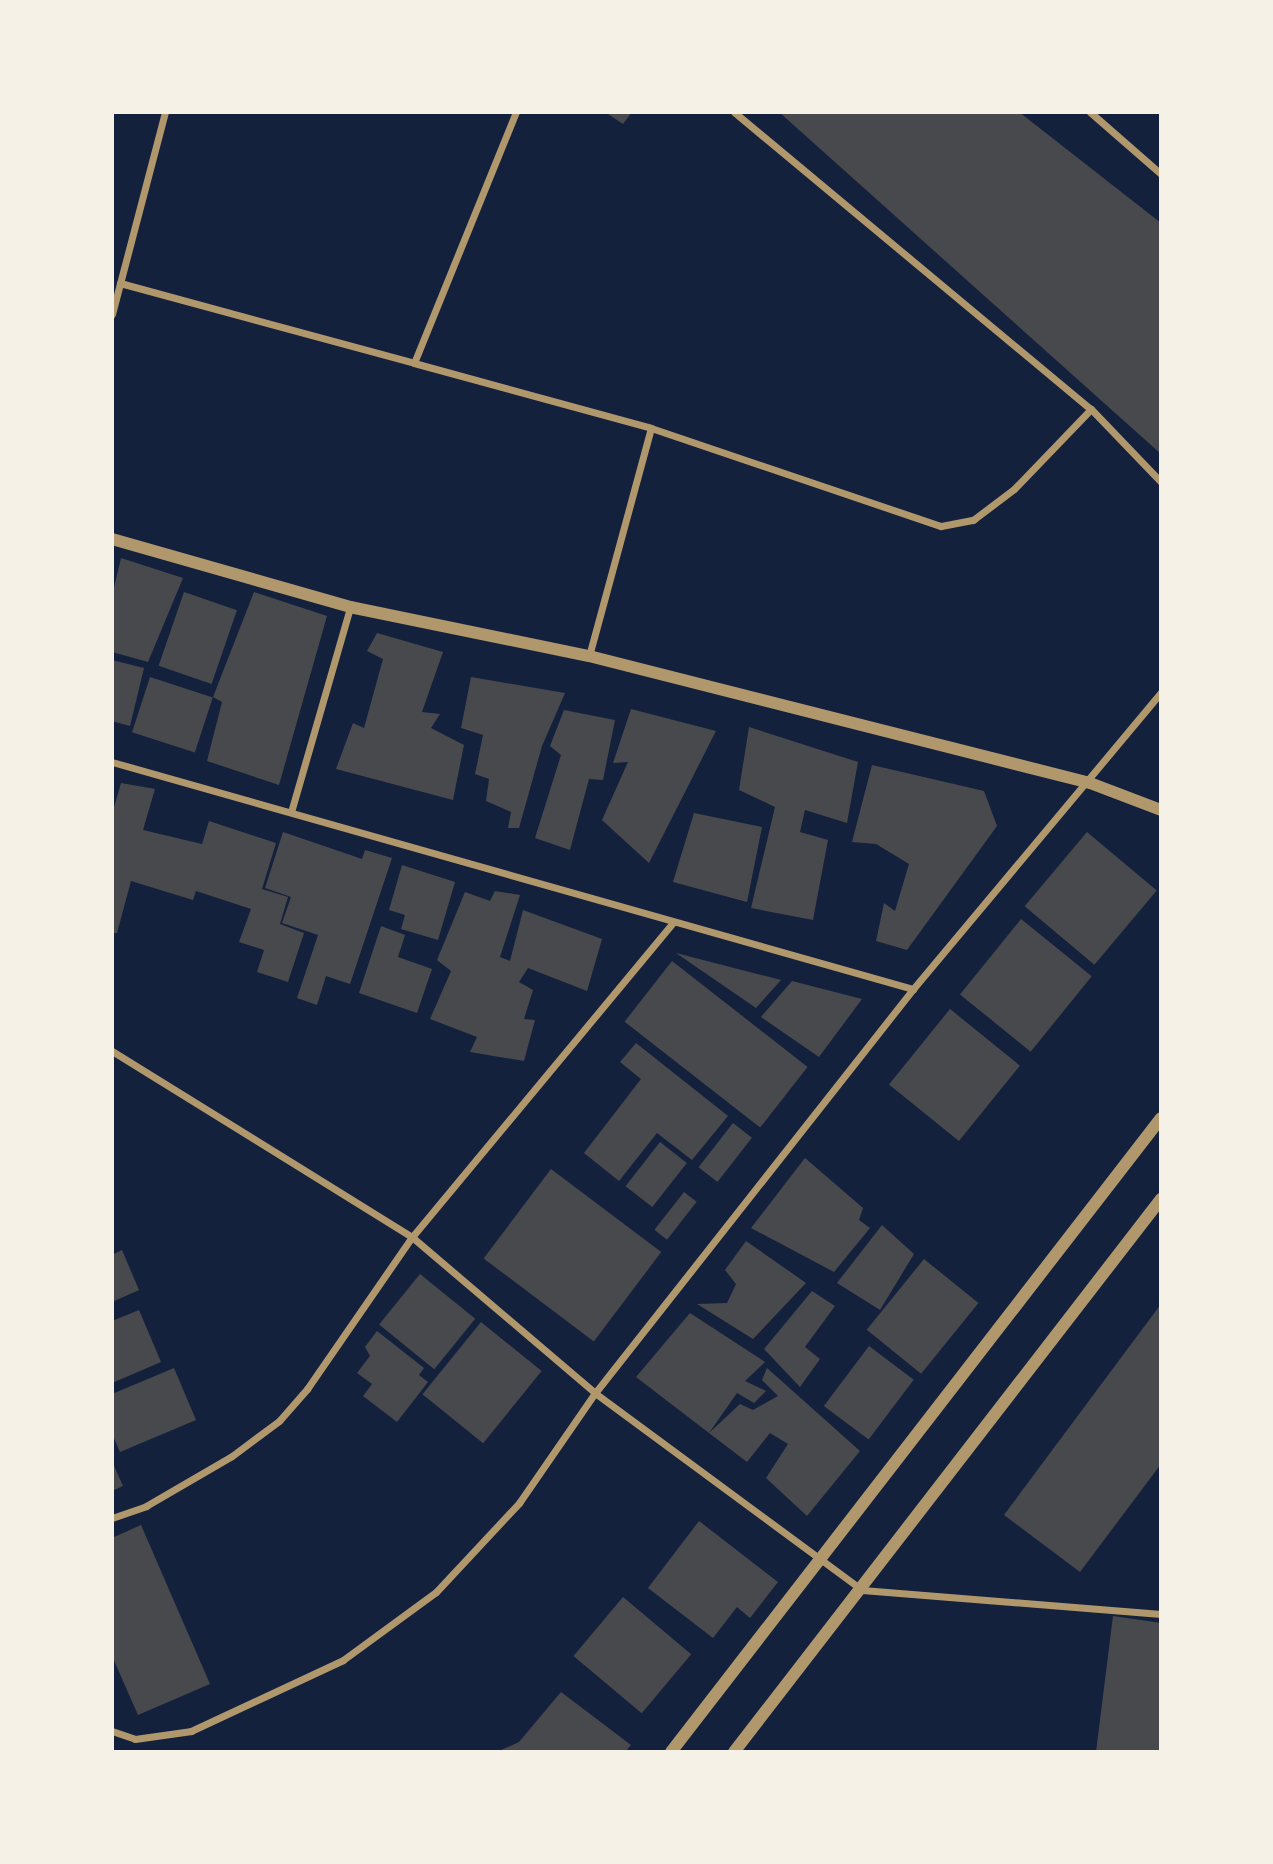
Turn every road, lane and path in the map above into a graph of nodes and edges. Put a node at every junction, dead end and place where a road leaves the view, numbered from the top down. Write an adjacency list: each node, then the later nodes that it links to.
1 (165, 112): 6 (street)
2 (516, 112): 8 (street)
3 (734, 112): 9 (street)
4 (1090, 112): 5 (street)
5 (1161, 174)
6 (120, 283): 7 (street); 8 (street)
7 (112, 314)
8 (414, 363): 10 (street)
9 (1091, 409): 10 (street); 11 (street)
10 (651, 428): 14 (street)
11 (1161, 482)
12 (112, 539): 13 (street)
13 (351, 607): 14 (street); 19 (street)
14 (589, 656): 17 (street)
15 (1161, 692): 17 (street)
16 (112, 762): 19 (street)
17 (1090, 783): 18 (street); 21 (street)
18 (1161, 810)
19 (291, 812): 20 (street)
20 (672, 924): 21 (street); 25 (street)
21 (913, 989): 26 (street)
22 (112, 1051): 25 (street)
23 (1161, 1118): 28 (street)
24 (1161, 1199): 29 (street)
25 (412, 1237): 26 (street); 27 (street)
26 (595, 1393): 28 (street); 31 (street)
27 (112, 1518)
28 (821, 1563): 29 (street); 32 (street)
29 (862, 1590): 30 (street); 33 (street)
30 (1161, 1614)
31 (112, 1731)
32 (671, 1752)
33 (734, 1752)

